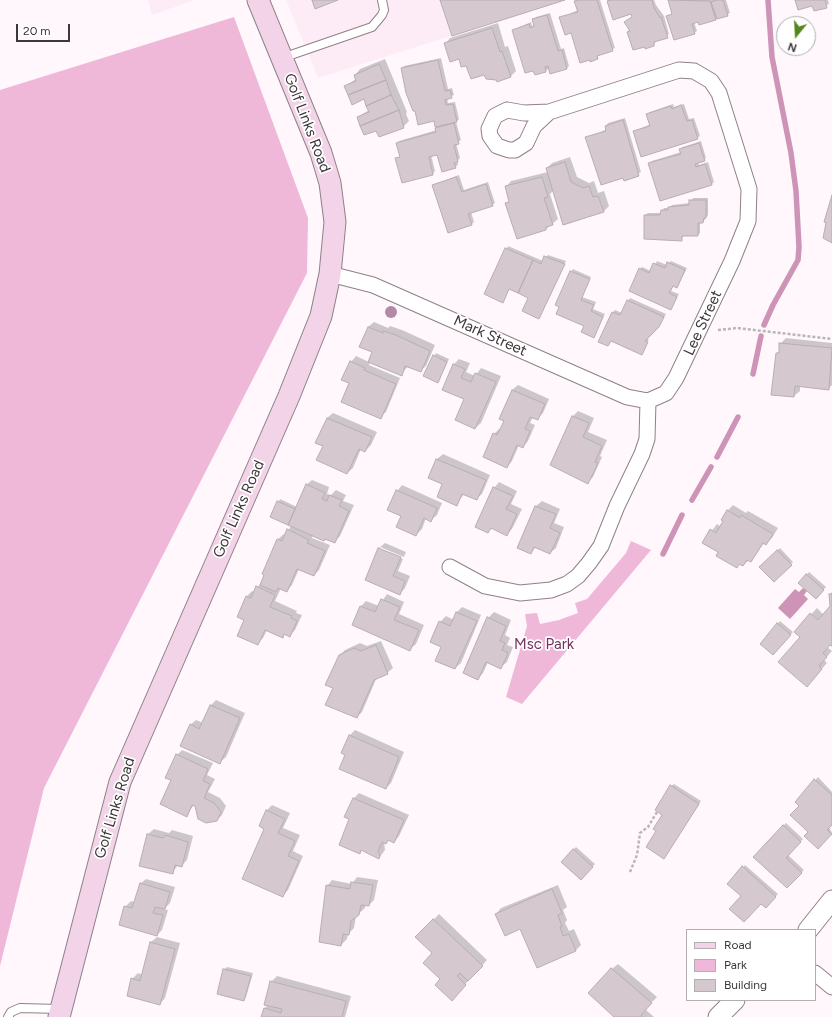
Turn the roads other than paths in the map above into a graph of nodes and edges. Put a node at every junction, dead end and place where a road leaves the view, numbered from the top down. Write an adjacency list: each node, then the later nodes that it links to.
1 (382, 0): 3 (lane)
2 (259, 1): 3 (main road, Golf Links Road)
3 (282, 58): 5 (main road, Golf Links Road)
4 (549, 112): 6 (street, Lee Street)
5 (330, 274): 6 (street, Mark Street); 13 (main road, Golf Links Road)
6 (648, 401): 7 (street)
7 (450, 567)
8 (832, 900): 9 (street)
9 (809, 929)
10 (816, 974): 11 (street)
11 (832, 987)
12 (734, 1001): 15 (street)
13 (60, 1013): 14 (lane)
14 (8, 1017)
15 (718, 1017)

